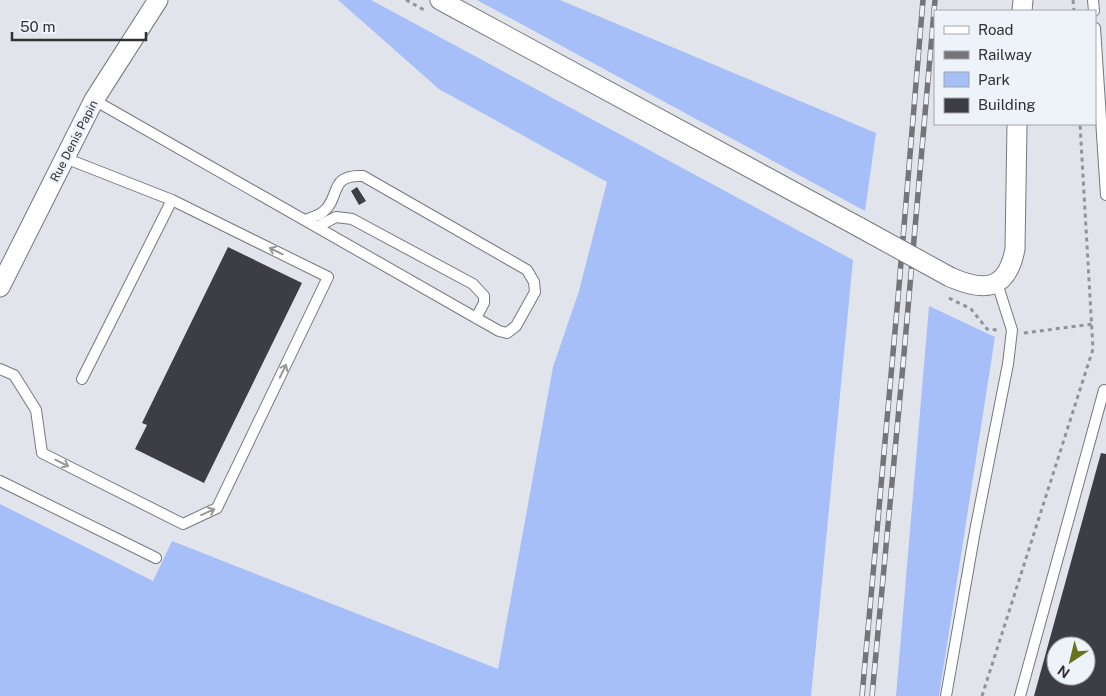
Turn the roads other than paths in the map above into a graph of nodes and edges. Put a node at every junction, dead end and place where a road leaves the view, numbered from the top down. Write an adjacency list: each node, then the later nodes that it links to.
1 (158, 0): 4 (street, Rue Denis Papin)
2 (440, 0): 11 (street, bridge)
3 (1096, 43): 7 (lane)
4 (94, 100): 6 (street, Rue Denis Papin); 9 (lane)
5 (1017, 125): 11 (street)
6 (65, 158): 8 (lane); 12 (street, Rue Denis Papin)
7 (1106, 195)
8 (172, 200): 14 (lane, one-way to 8); 15 (lane)
9 (304, 220): 10 (lane); 13 (lane)
10 (317, 227): 13 (lane); 13 (lane)
11 (997, 283): 19 (lane)
12 (0, 287)
13 (476, 318)
14 (0, 369)
15 (82, 379)
16 (1106, 391): 20 (lane)
17 (0, 481): 18 (lane)
18 (156, 558)
19 (946, 696)
20 (1020, 696)

